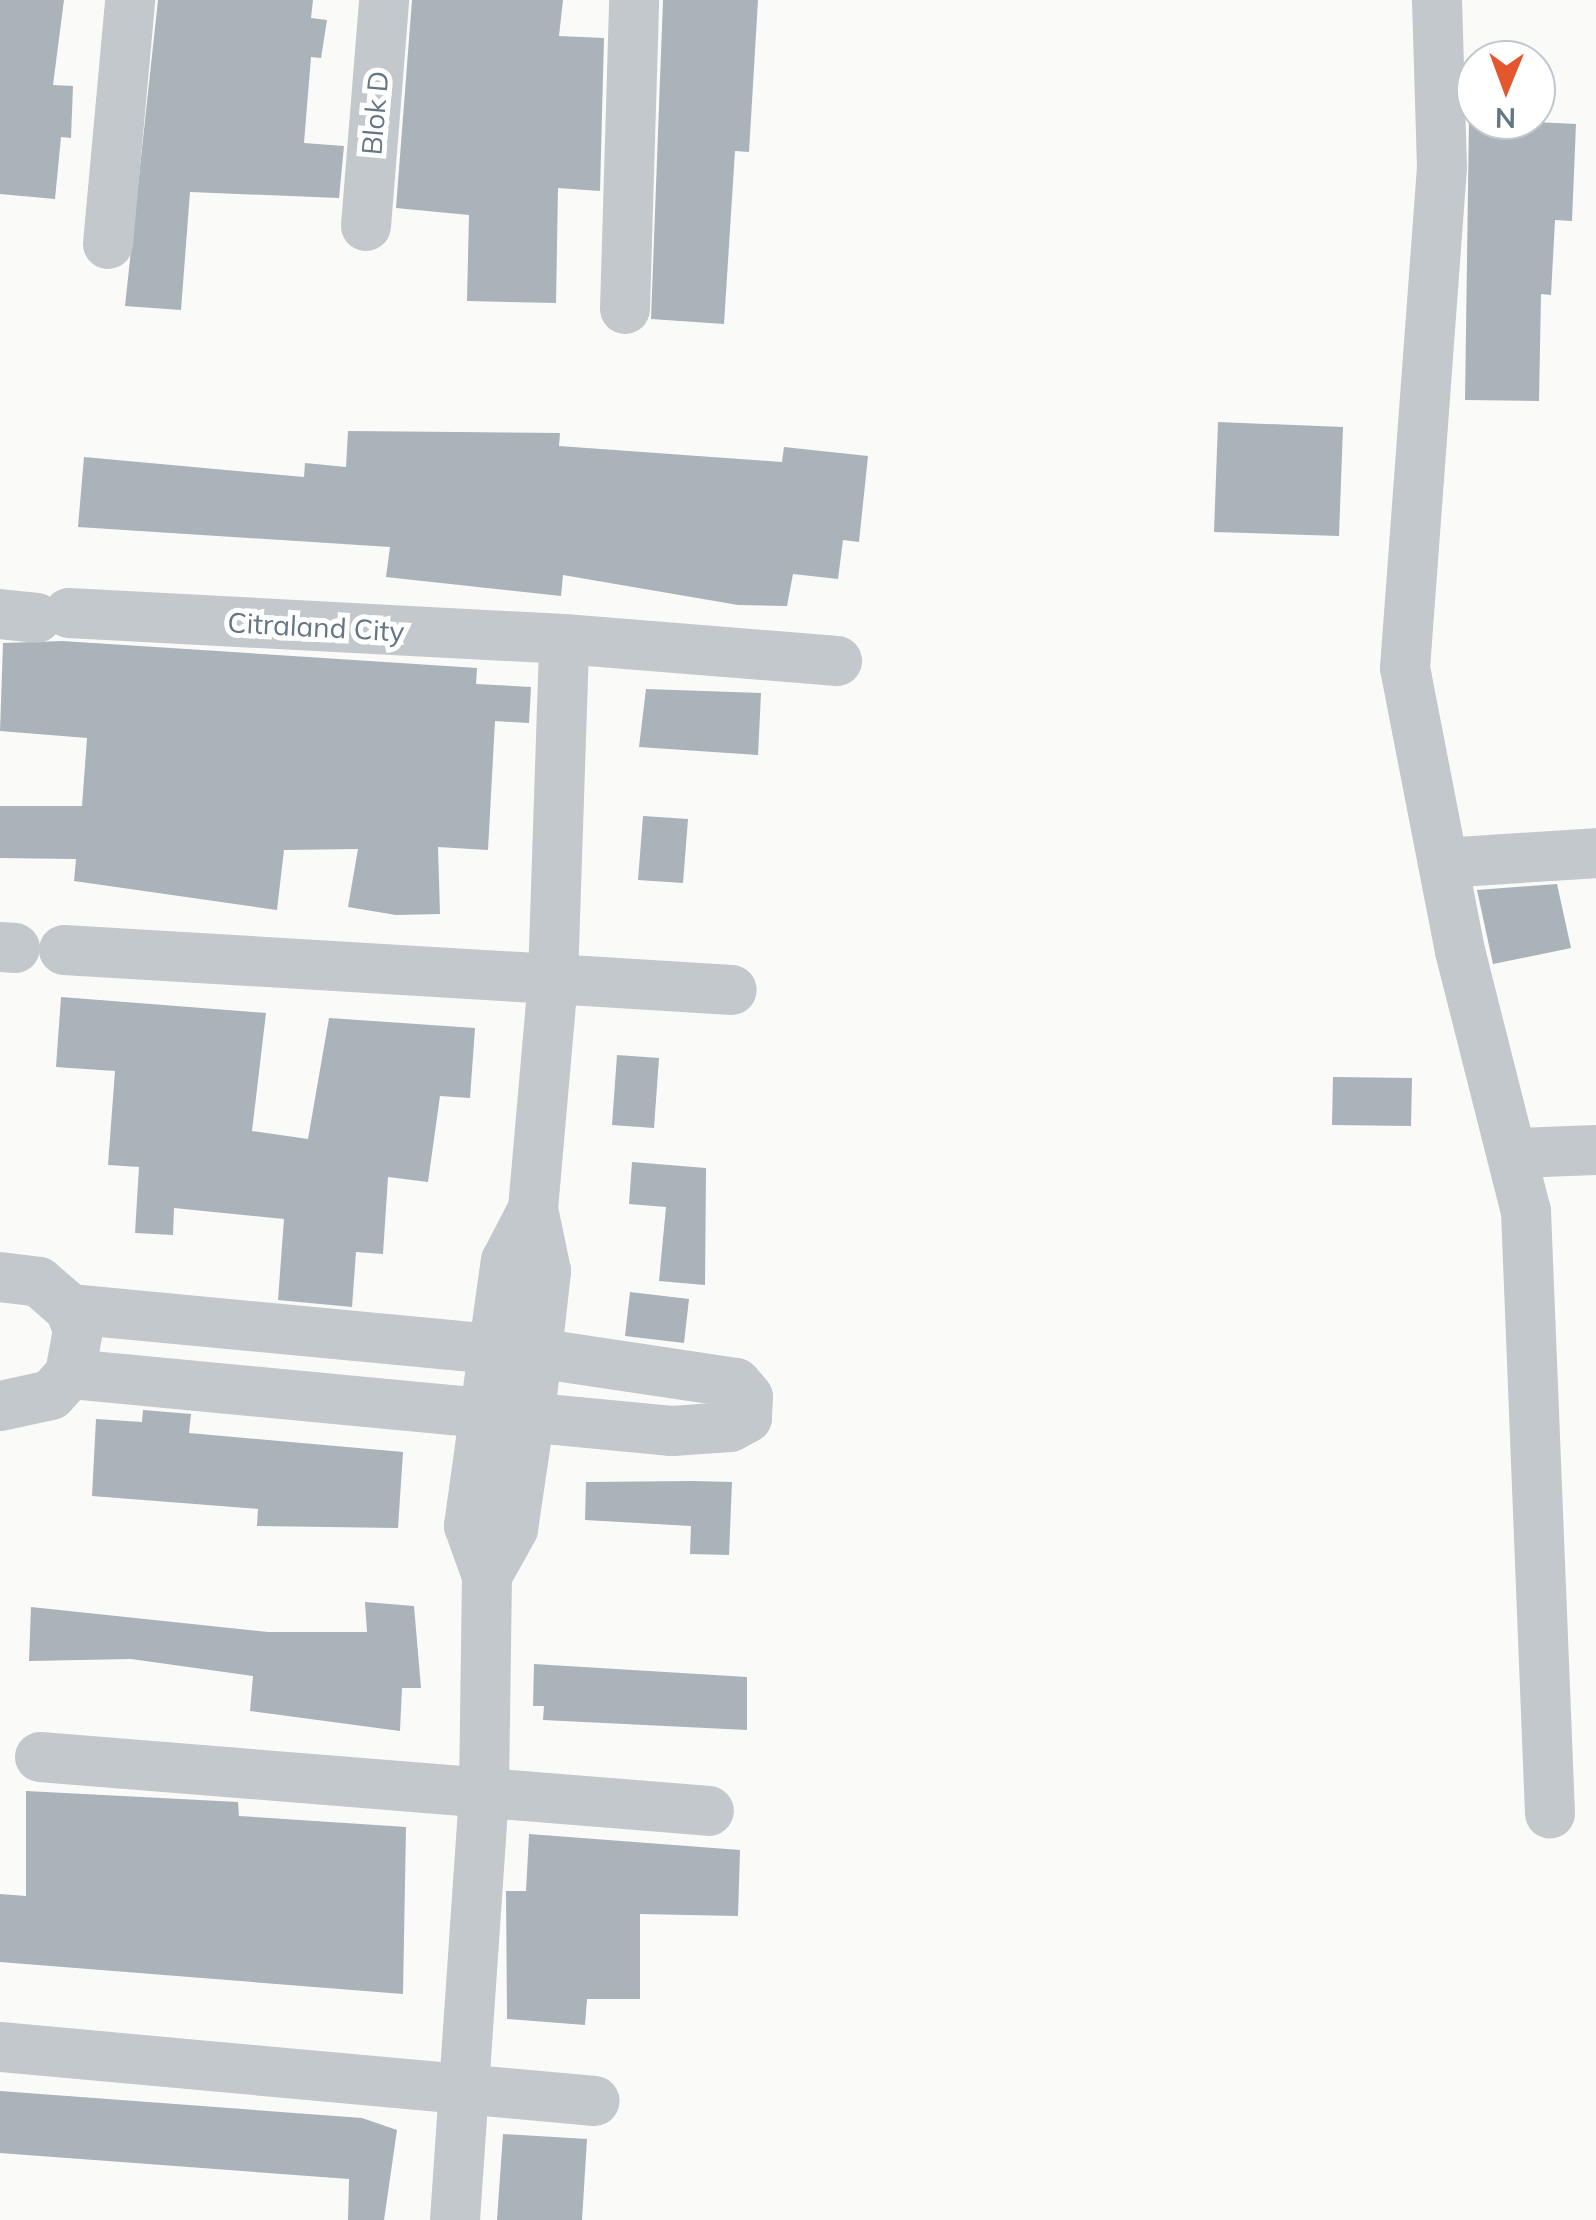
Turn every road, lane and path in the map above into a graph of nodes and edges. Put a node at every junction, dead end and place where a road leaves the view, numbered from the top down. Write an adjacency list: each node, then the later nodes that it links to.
1 (130, 0): 6 (street)
2 (384, 0): 5 (street, Blok D)
3 (634, 0): 7 (street)
4 (1437, 0): 12 (street)
5 (366, 226)
6 (108, 244)
7 (625, 309)
8 (35, 615): 9 (street, Citraland City)
9 (564, 639): 10 (street, Citraland City); 14 (street)
10 (837, 661)
11 (1596, 853): 12 (street)
12 (1444, 862): 17 (street)
13 (64, 950): 14 (street)
14 (553, 979): 15 (street); 20 (street)
15 (732, 990)
16 (1596, 1150): 17 (street)
17 (1518, 1153): 27 (street)
18 (0, 1278): 19 (street)
19 (70, 1309): 20 (street); 21 (street)
20 (517, 1350): 23 (street); 23 (street)
21 (70, 1374): 22 (street); 23 (street)
22 (0, 1406)
23 (510, 1414): 25 (street)
24 (40, 1757): 25 (street)
25 (484, 1791): 26 (street); 29 (street)
26 (710, 1811)
27 (1550, 1814)
28 (0, 2047): 29 (street)
29 (464, 2090): 30 (street); 31 (street)
30 (595, 2101)
31 (455, 2220)

